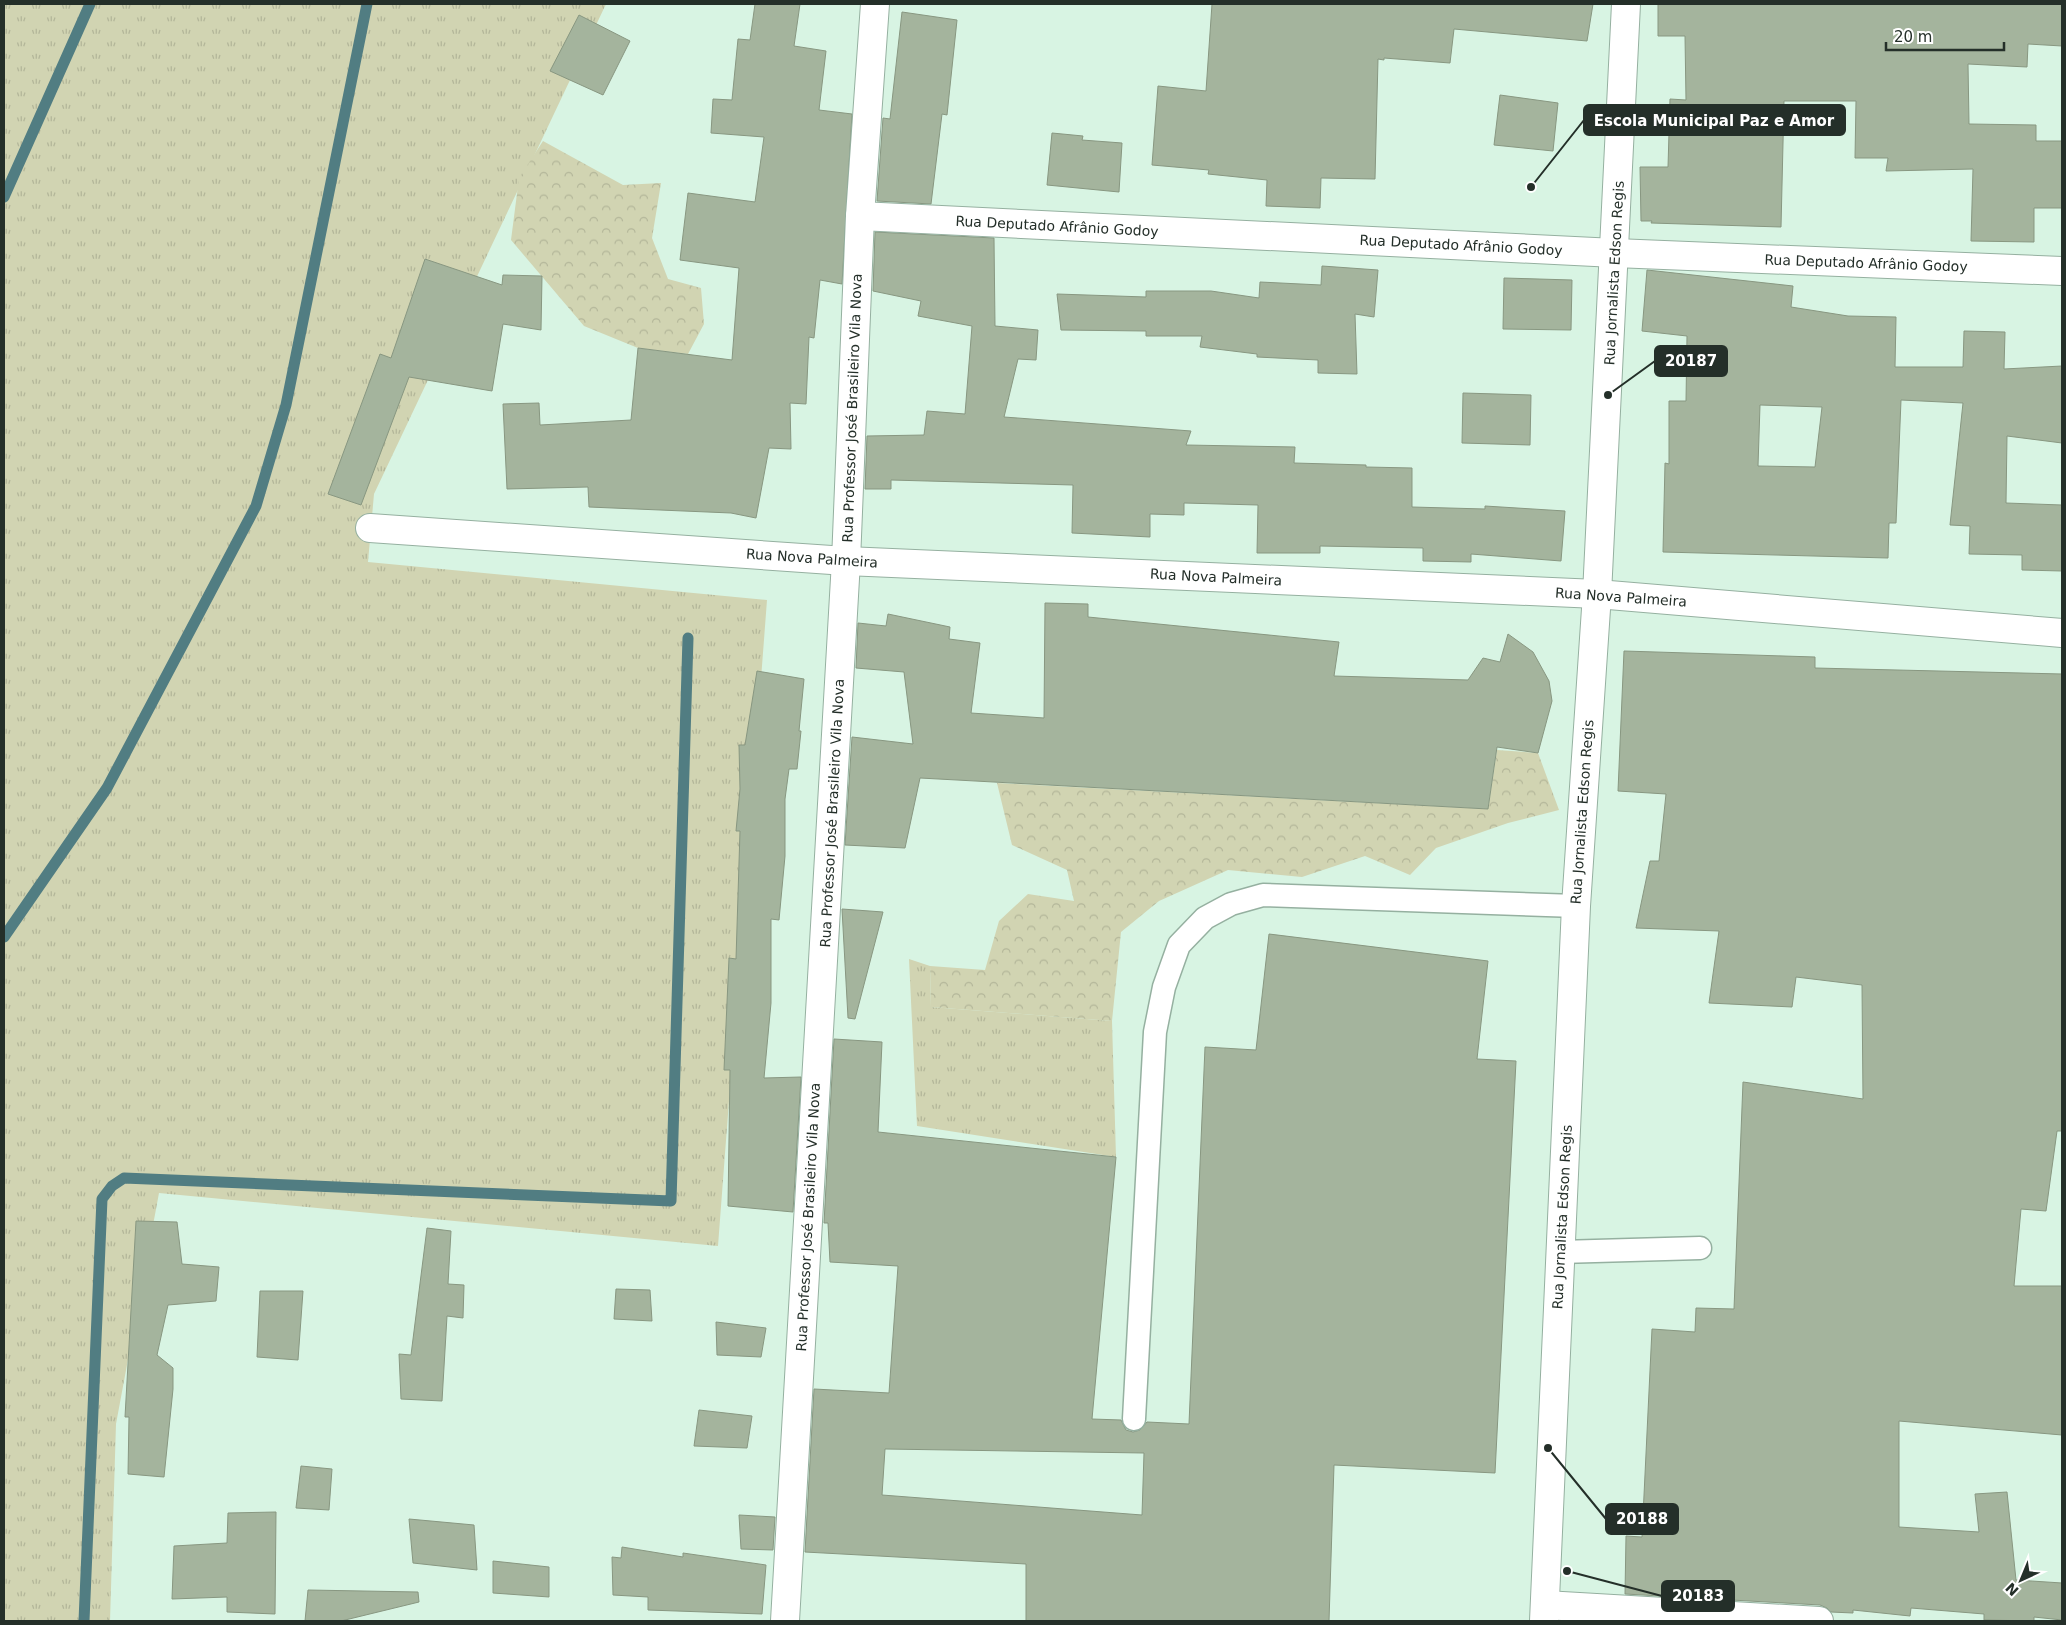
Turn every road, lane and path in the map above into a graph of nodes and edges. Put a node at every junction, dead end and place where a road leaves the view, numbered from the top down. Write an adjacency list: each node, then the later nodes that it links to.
1 (876, 4): 3 (street, Rua Professor José Brasileiro Vila Nova)
2 (1626, 4): 4 (street, Rua Jornalista Edson Regis)
3 (860, 216): 4 (street, Rua Deputado Afrânio Godoy); 7 (street, Rua Professor José Brasileiro Vila Nova)
4 (1615, 253): 5 (street, Rua Deputado Afrânio Godoy); 8 (street, Rua Jornalista Edson Regis)
5 (2062, 271)
6 (370, 528): 7 (street, Rua Nova Palmeira)
7 (846, 561): 8 (street, Rua Nova Palmeira); 15 (street, Rua Professor José Brasileiro Vila Nova)
8 (1597, 594): 9 (street, Rua Nova Palmeira); 10 (street, Rua Jornalista Edson Regis)
9 (2062, 633)
10 (1576, 906): 12 (street, Rua Jornalista Edson Regis); 13 (lane)
11 (1700, 1248): 12 (lane)
12 (1560, 1252): 14 (street, Rua Jornalista Edson Regis)
13 (1134, 1419)
14 (1544, 1613): 16 (street)
15 (785, 1621)
16 (1819, 1621)

